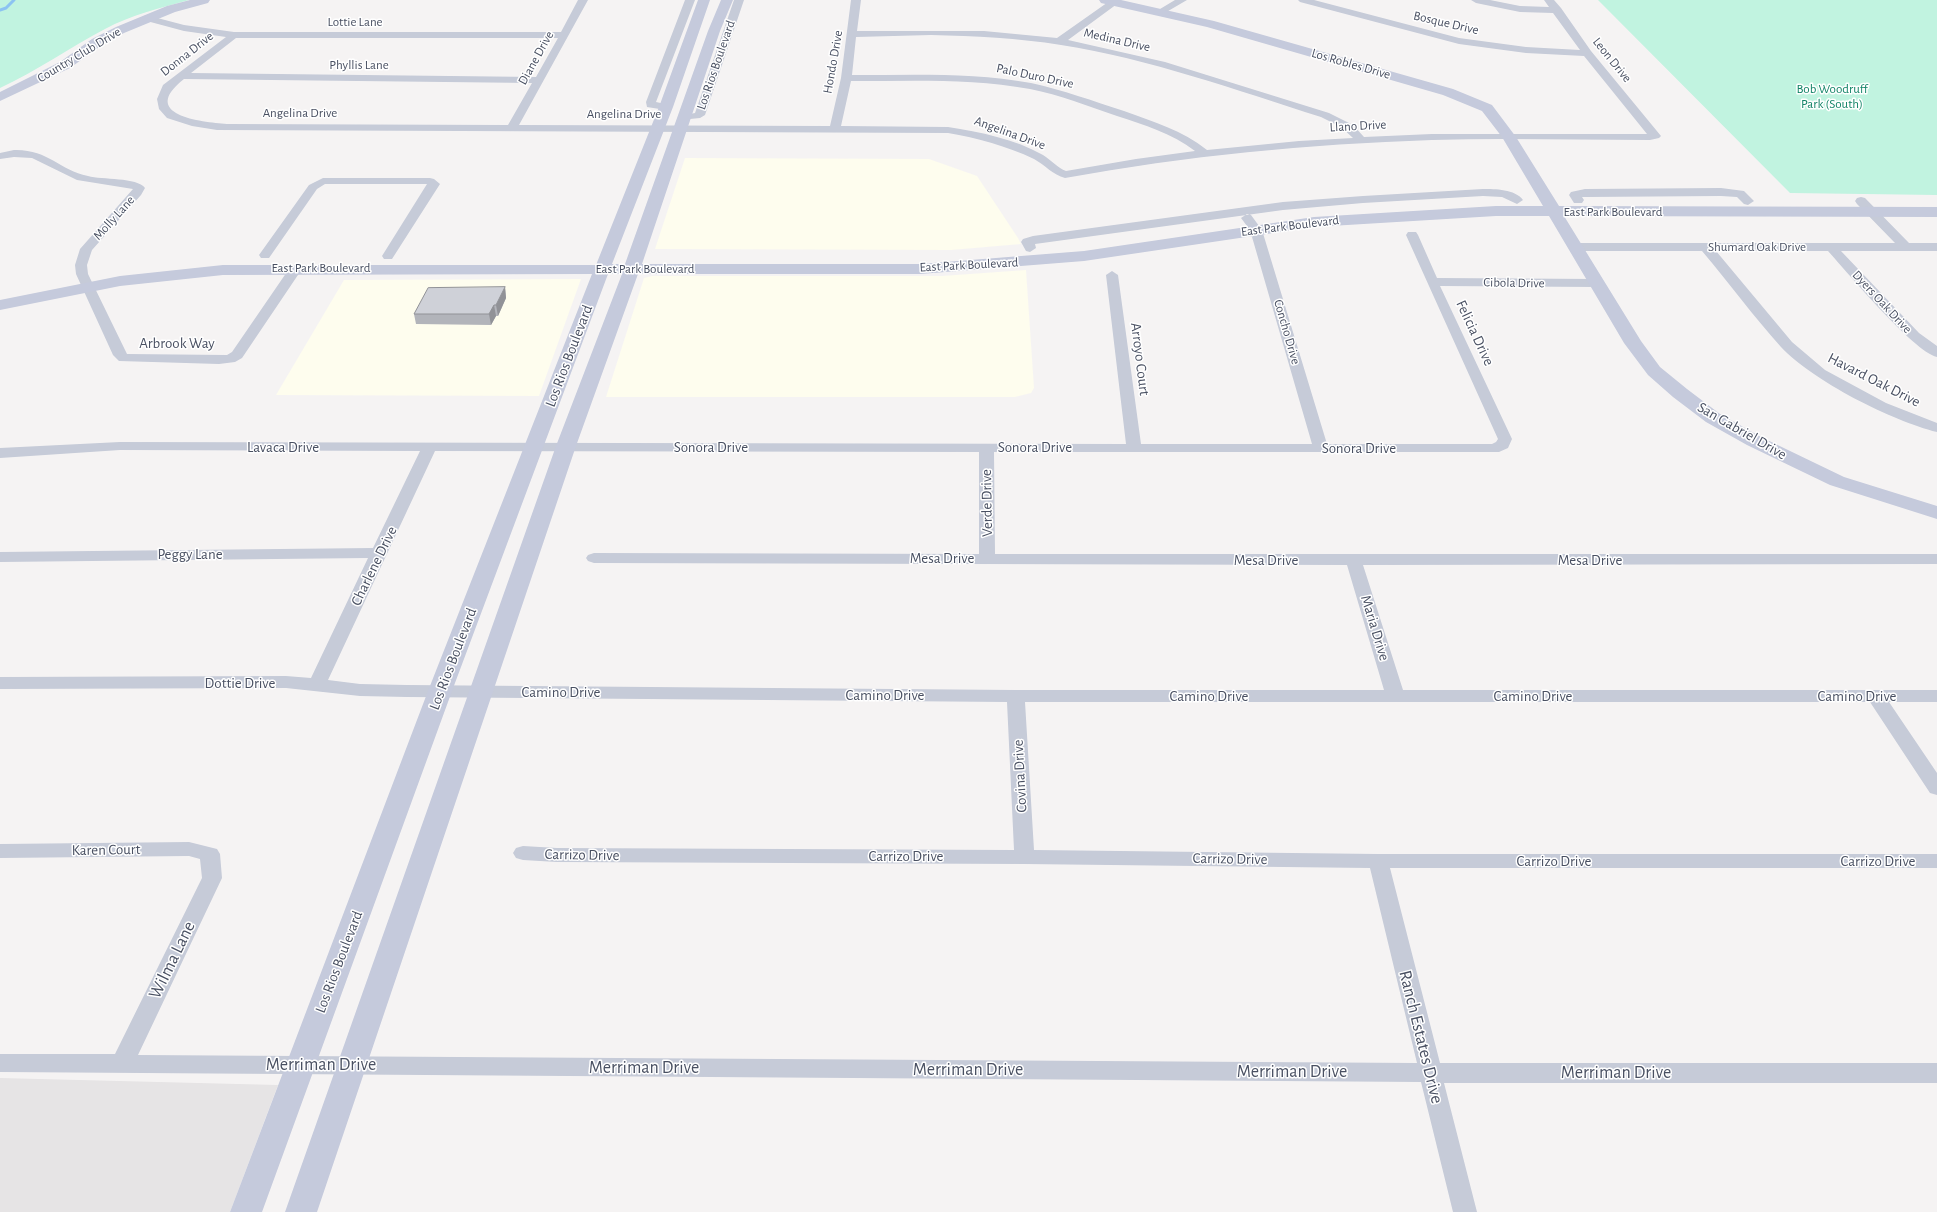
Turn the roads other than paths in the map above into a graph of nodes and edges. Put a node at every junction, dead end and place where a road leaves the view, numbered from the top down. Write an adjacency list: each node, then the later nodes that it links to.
1 (204, 0): 15 (main road, Country Club Drive)
2 (583, 0): 18 (street, Diane Drive)
3 (690, 0): 25 (street)
4 (704, 0): 25 (main road, Los Rios Boulevard)
5 (727, 0): 27 (main road, Los Rios Boulevard)
6 (739, 0): 27 (street, Los Rios Boulevard)
7 (856, 0): 16 (street, Hondo Drive)
8 (1182, 0): 14 (street)
9 (1303, 0): 20 (street, Bosque Drive)
10 (1476, 0): 13 (street)
11 (1549, 0): 13 (street, Leon Drive)
12 (1109, 1): 14 (main road, Los Robles Drive); 19 (street)
13 (1558, 10): 20 (street, Leon Drive)
14 (1160, 12): 32 (main road, Los Robles Drive)
15 (146, 18): 17 (street, Lottie Lane); 24 (main road, Country Club Drive)
16 (853, 34): 19 (street, Medina Drive); 22 (street, Hondo Drive)
17 (234, 35): 18 (street, Lottie Lane); 21 (street, Donna Drive)
18 (565, 35): 23 (street, Diane Drive)
19 (1060, 42): 33 (street, Medina Drive)
20 (1587, 53): 31 (street, Leon Drive)
21 (180, 76): 23 (street, Phyllis Lane); 26 (street, Donna Drive)
22 (846, 78): 30 (street, Hondo Drive); 34 (street, Palo Duro Drive)
23 (539, 80): 28 (street, Diane Drive)
24 (0, 97)
25 (666, 107): 29 (main road, Los Rios Boulevard)
26 (174, 117): 28 (street, Angelina Drive)
27 (682, 123): 29 (street, Angelina Drive); 30 (street, Angelina Drive); 38 (main road, Los Rios Boulevard)
28 (512, 127): 29 (street, Angelina Drive)
29 (657, 128): 37 (main road, Los Rios Boulevard)
30 (835, 129): 36 (street, Angelina Drive)
31 (1655, 136): 32 (street, Llano Drive)
32 (1509, 137): 33 (street, Llano Drive); 42 (main road, Los Robles Drive)
33 (1360, 140): 34 (street, Llano Drive)
34 (1206, 154): 36 (street, Llano Drive)
35 (0, 156): 60 (street, Molly Lane)
36 (1065, 175)
37 (637, 180): 38 (main road); 56 (main road, Los Rios Boulevard)
38 (661, 182): 57 (main road, Los Rios Boulevard)
39 (1518, 200): 42 (main road, East Park Boulevard); 45 (main road, East Park Boulevard); 52 (street, East Park Boulevard)
40 (1861, 201): 41 (main road, East Park Boulevard); 42 (main road, East Park Boulevard); 43 (street)
41 (1937, 201)
42 (1552, 206): 43 (main road, East Park Boulevard); 45 (main road, East Park Boulevard); 47 (main road, San Gabriel Drive)
43 (1872, 212): 44 (main road, East Park Boulevard); 50 (street)
44 (1937, 212)
45 (1252, 224): 52 (main road, East Park Boulevard); 55 (main road, East Park Boulevard); 75 (street, Concho Drive)
46 (1412, 235): 61 (street, Felicia Drive)
47 (1576, 247): 48 (street, Shumard Oak Drive); 62 (main road, San Gabriel Drive)
48 (1706, 247): 49 (street, Shumard Oak Drive); 68 (street, Havard Oak Drive)
49 (1831, 247): 50 (street, Shumard Oak Drive); 65 (street, Dyers Oak Drive)
50 (1906, 247): 51 (street, Shumard Oak Drive)
51 (1937, 247)
52 (1030, 248): 55 (main road, East Park Boulevard)
53 (265, 255): 54 (main road, East Park Boulevard); 54 (street); 60 (main road, East Park Boulevard)
54 (385, 262): 56 (main road, East Park Boulevard); 58 (main road, East Park Boulevard)
55 (919, 262): 57 (main road, East Park Boulevard)
56 (605, 263): 57 (main road, East Park Boulevard); 66 (main road, Los Rios Boulevard)
57 (634, 263): 67 (main road, Los Rios Boulevard)
58 (296, 269): 60 (main road, East Park Boulevard); 60 (street, Arbrook Way)
59 (1112, 275): 74 (street, Arroyo Court)
60 (85, 280): 63 (main road, East Park Boulevard); 64 (main road, East Park Boulevard)
61 (1432, 282): 62 (street, Cibola Drive); 69 (street, Felicia Drive)
62 (1597, 283): 77 (main road, San Gabriel Drive)
63 (0, 292)
64 (0, 305)
65 (1937, 353)
66 (566, 366): 67 (main road); 72 (main road, Los Rios Boulevard)
67 (597, 366): 70 (main road, Los Rios Boulevard)
68 (1937, 428)
69 (1503, 445): 75 (street, Sonora Drive)
70 (566, 446): 72 (street, Lavaca Drive); 73 (street, Sonora Drive); 87 (main road, Los Rios Boulevard)
71 (429, 447): 72 (street, Lavaca Drive); 76 (street, Lavaca Drive); 78 (street, Charlene Drive)
72 (535, 447): 86 (main road, Los Rios Boulevard)
73 (986, 447): 74 (street, Sonora Drive); 81 (street, Verde Drive)
74 (1134, 448): 75 (street, Sonora Drive)
75 (1321, 448)
76 (0, 453)
77 (1937, 513)
78 (380, 553): 79 (street, Peggy Lane); 85 (street, Charlene Drive)
79 (0, 557)
80 (594, 558): 81 (street, Mesa Drive)
81 (987, 558): 83 (street, Mesa Drive)
82 (1937, 559): 83 (street, Mesa Drive)
83 (1354, 561): 88 (street, Maria Drive)
84 (0, 683): 85 (street, Dottie Drive)
85 (317, 684): 86 (street, Dottie Drive)
86 (440, 691): 87 (street, Dottie Drive); 102 (main road, Los Rios Boulevard)
87 (480, 692): 89 (street, Camino Drive); 101 (main road, Los Rios Boulevard)
88 (1395, 695): 89 (street, Camino Drive); 90 (street, Camino Drive)
89 (1016, 696): 96 (street, Covina Drive)
90 (1876, 696): 91 (street, Camino Drive); 92 (street)
91 (1937, 696)
92 (1937, 788)
93 (0, 851): 95 (street, Karen Court)
94 (523, 853): 96 (street, Carrizo Drive)
95 (210, 854): 100 (street, Wilma Lane)
96 (1024, 857): 97 (street, Carrizo Drive)
97 (1378, 861): 98 (street, Carrizo Drive); 103 (street, Ranch Estates Drive)
98 (1937, 861)
99 (0, 1064): 100 (street, Merriman Drive)
100 (122, 1064): 102 (street, Merriman Drive)
101 (352, 1065): 102 (street, Merriman Drive); 103 (street, Merriman Drive); 106 (main road, Los Rios Boulevard)
102 (300, 1066): 105 (main road, Los Rios Boulevard)
103 (1429, 1073): 104 (street, Merriman Drive); 107 (street, Ranch Estates Drive)
104 (1937, 1073)
105 (246, 1212)
106 (301, 1212)
107 (1465, 1212)

